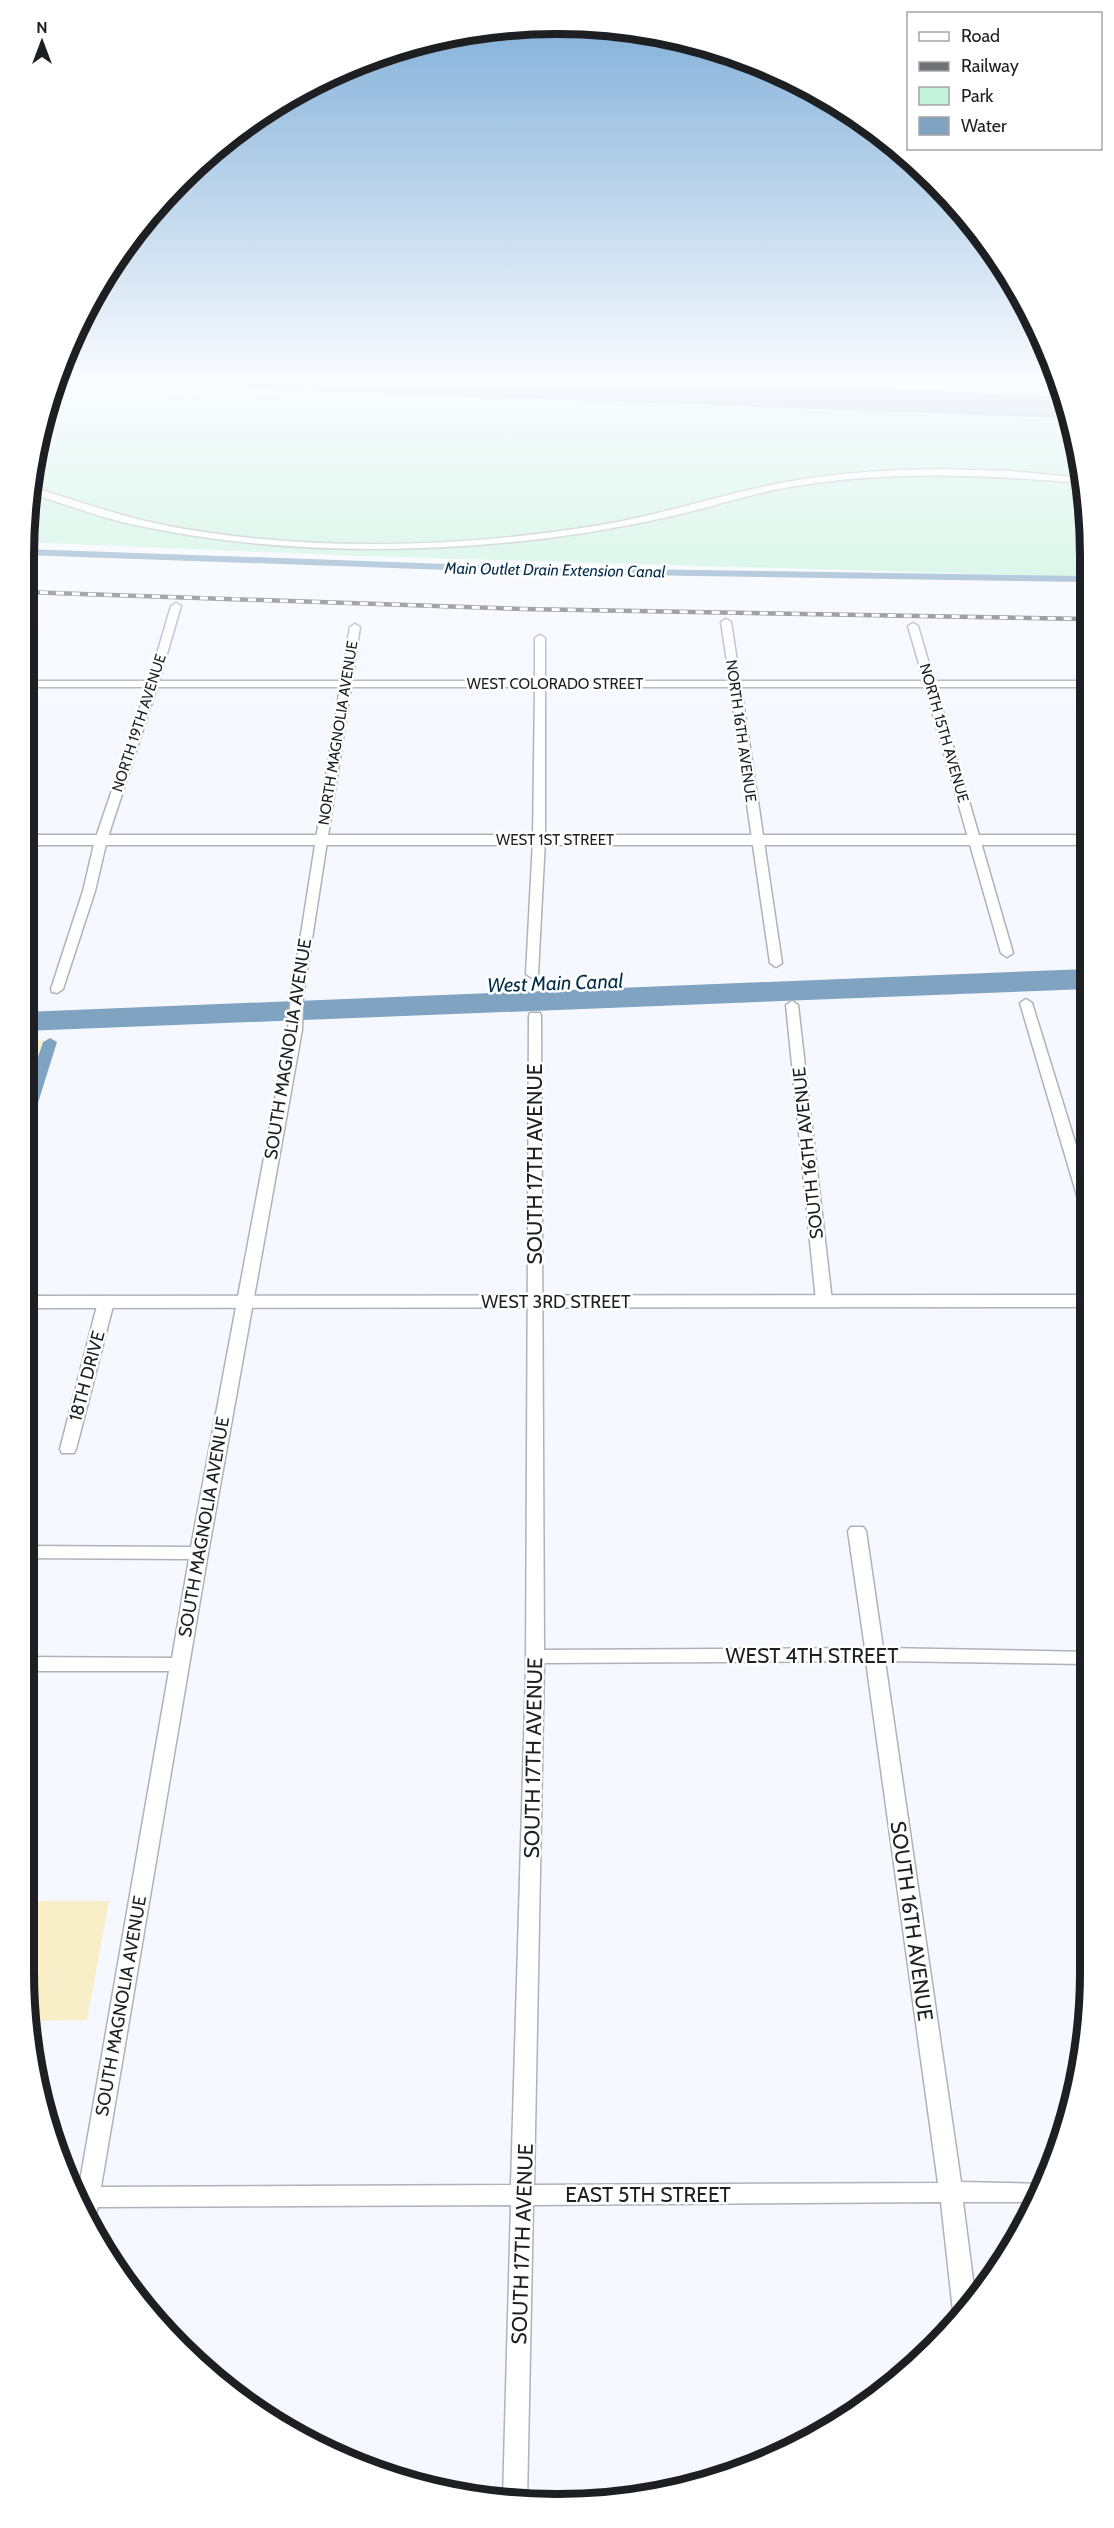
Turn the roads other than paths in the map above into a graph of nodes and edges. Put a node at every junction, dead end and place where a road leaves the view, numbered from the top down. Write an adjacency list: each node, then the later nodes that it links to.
1 (51, 497): 2 (street)
2 (737, 497)
3 (176, 606): 9 (street, NORTH 19TH AVENUE)
4 (726, 622): 12 (street, NORTH 16TH AVENUE)
5 (912, 626): 13 (street, NORTH 15TH AVENUE)
6 (355, 627): 10 (street, NORTH MAGNOLIA AVENUE)
7 (540, 638): 11 (street)
8 (34, 684): 9 (street, WEST COLORADO STREET)
9 (153, 684): 10 (street, WEST COLORADO STREET); 16 (street, NORTH 19TH AVENUE)
10 (346, 684): 11 (street, WEST COLORADO STREET); 17 (street, NORTH MAGNOLIA AVENUE)
11 (540, 684): 12 (street, WEST COLORADO STREET); 18 (street)
12 (736, 684): 13 (street, WEST COLORADO STREET); 19 (street, NORTH 16TH AVENUE)
13 (931, 684): 14 (street, WEST COLORADO STREET); 20 (street, NORTH 15TH AVENUE)
14 (1080, 684)
15 (34, 840): 16 (main road, WEST 1ST STREET)
16 (101, 840): 17 (main road, WEST 1ST STREET); 25 (street, NORTH 19TH AVENUE)
17 (321, 840): 18 (main road, WEST 1ST STREET); 34 (street, SOUTH MAGNOLIA AVENUE)
18 (539, 840): 19 (main road, WEST 1ST STREET); 24 (street)
19 (756, 840): 20 (main road, WEST 1ST STREET); 23 (street)
20 (975, 840): 21 (main road, WEST 1ST STREET); 22 (street, NORTH 15TH AVENUE)
21 (1080, 840)
22 (1007, 953)
23 (776, 963)
24 (532, 974)
25 (57, 989)
26 (1026, 1003): 29 (street)
27 (792, 1005): 30 (street, SOUTH 16TH AVENUE)
28 (536, 1016): 35 (street, SOUTH 17TH AVENUE)
29 (1080, 1182)
30 (824, 1301): 31 (main road, WEST 3RD STREET); 35 (main road, WEST 3RD STREET)
31 (1080, 1301)
32 (34, 1302): 33 (main road, WEST 3RD STREET)
33 (106, 1302): 34 (main road, WEST 3RD STREET); 36 (street, 18TH DRIVE)
34 (244, 1302): 35 (main road, WEST 3RD STREET); 39 (street, SOUTH MAGNOLIA AVENUE)
35 (534, 1302): 41 (street, SOUTH 17TH AVENUE)
36 (68, 1449)
37 (857, 1531): 40 (street, SOUTH 16TH AVENUE)
38 (34, 1552): 39 (street)
39 (199, 1553): 44 (street, SOUTH MAGNOLIA AVENUE)
40 (874, 1654): 41 (street, WEST 4TH STREET); 42 (street, WEST 4TH STREET); 46 (street, SOUTH 16TH AVENUE)
41 (535, 1657): 48 (street, SOUTH 17TH AVENUE)
42 (1080, 1658)
43 (34, 1664): 44 (street)
44 (181, 1665): 47 (street, SOUTH MAGNOLIA AVENUE)
45 (1030, 2192): 46 (street, EAST 5TH STREET)
46 (951, 2193): 48 (street, EAST 5TH STREET); 50 (street, SOUTH 16TH AVENUE)
47 (85, 2194)
48 (524, 2195): 49 (street, EAST 5TH STREET); 51 (street, SOUTH 17TH AVENUE)
49 (89, 2203)
50 (964, 2299)
51 (515, 2491)

